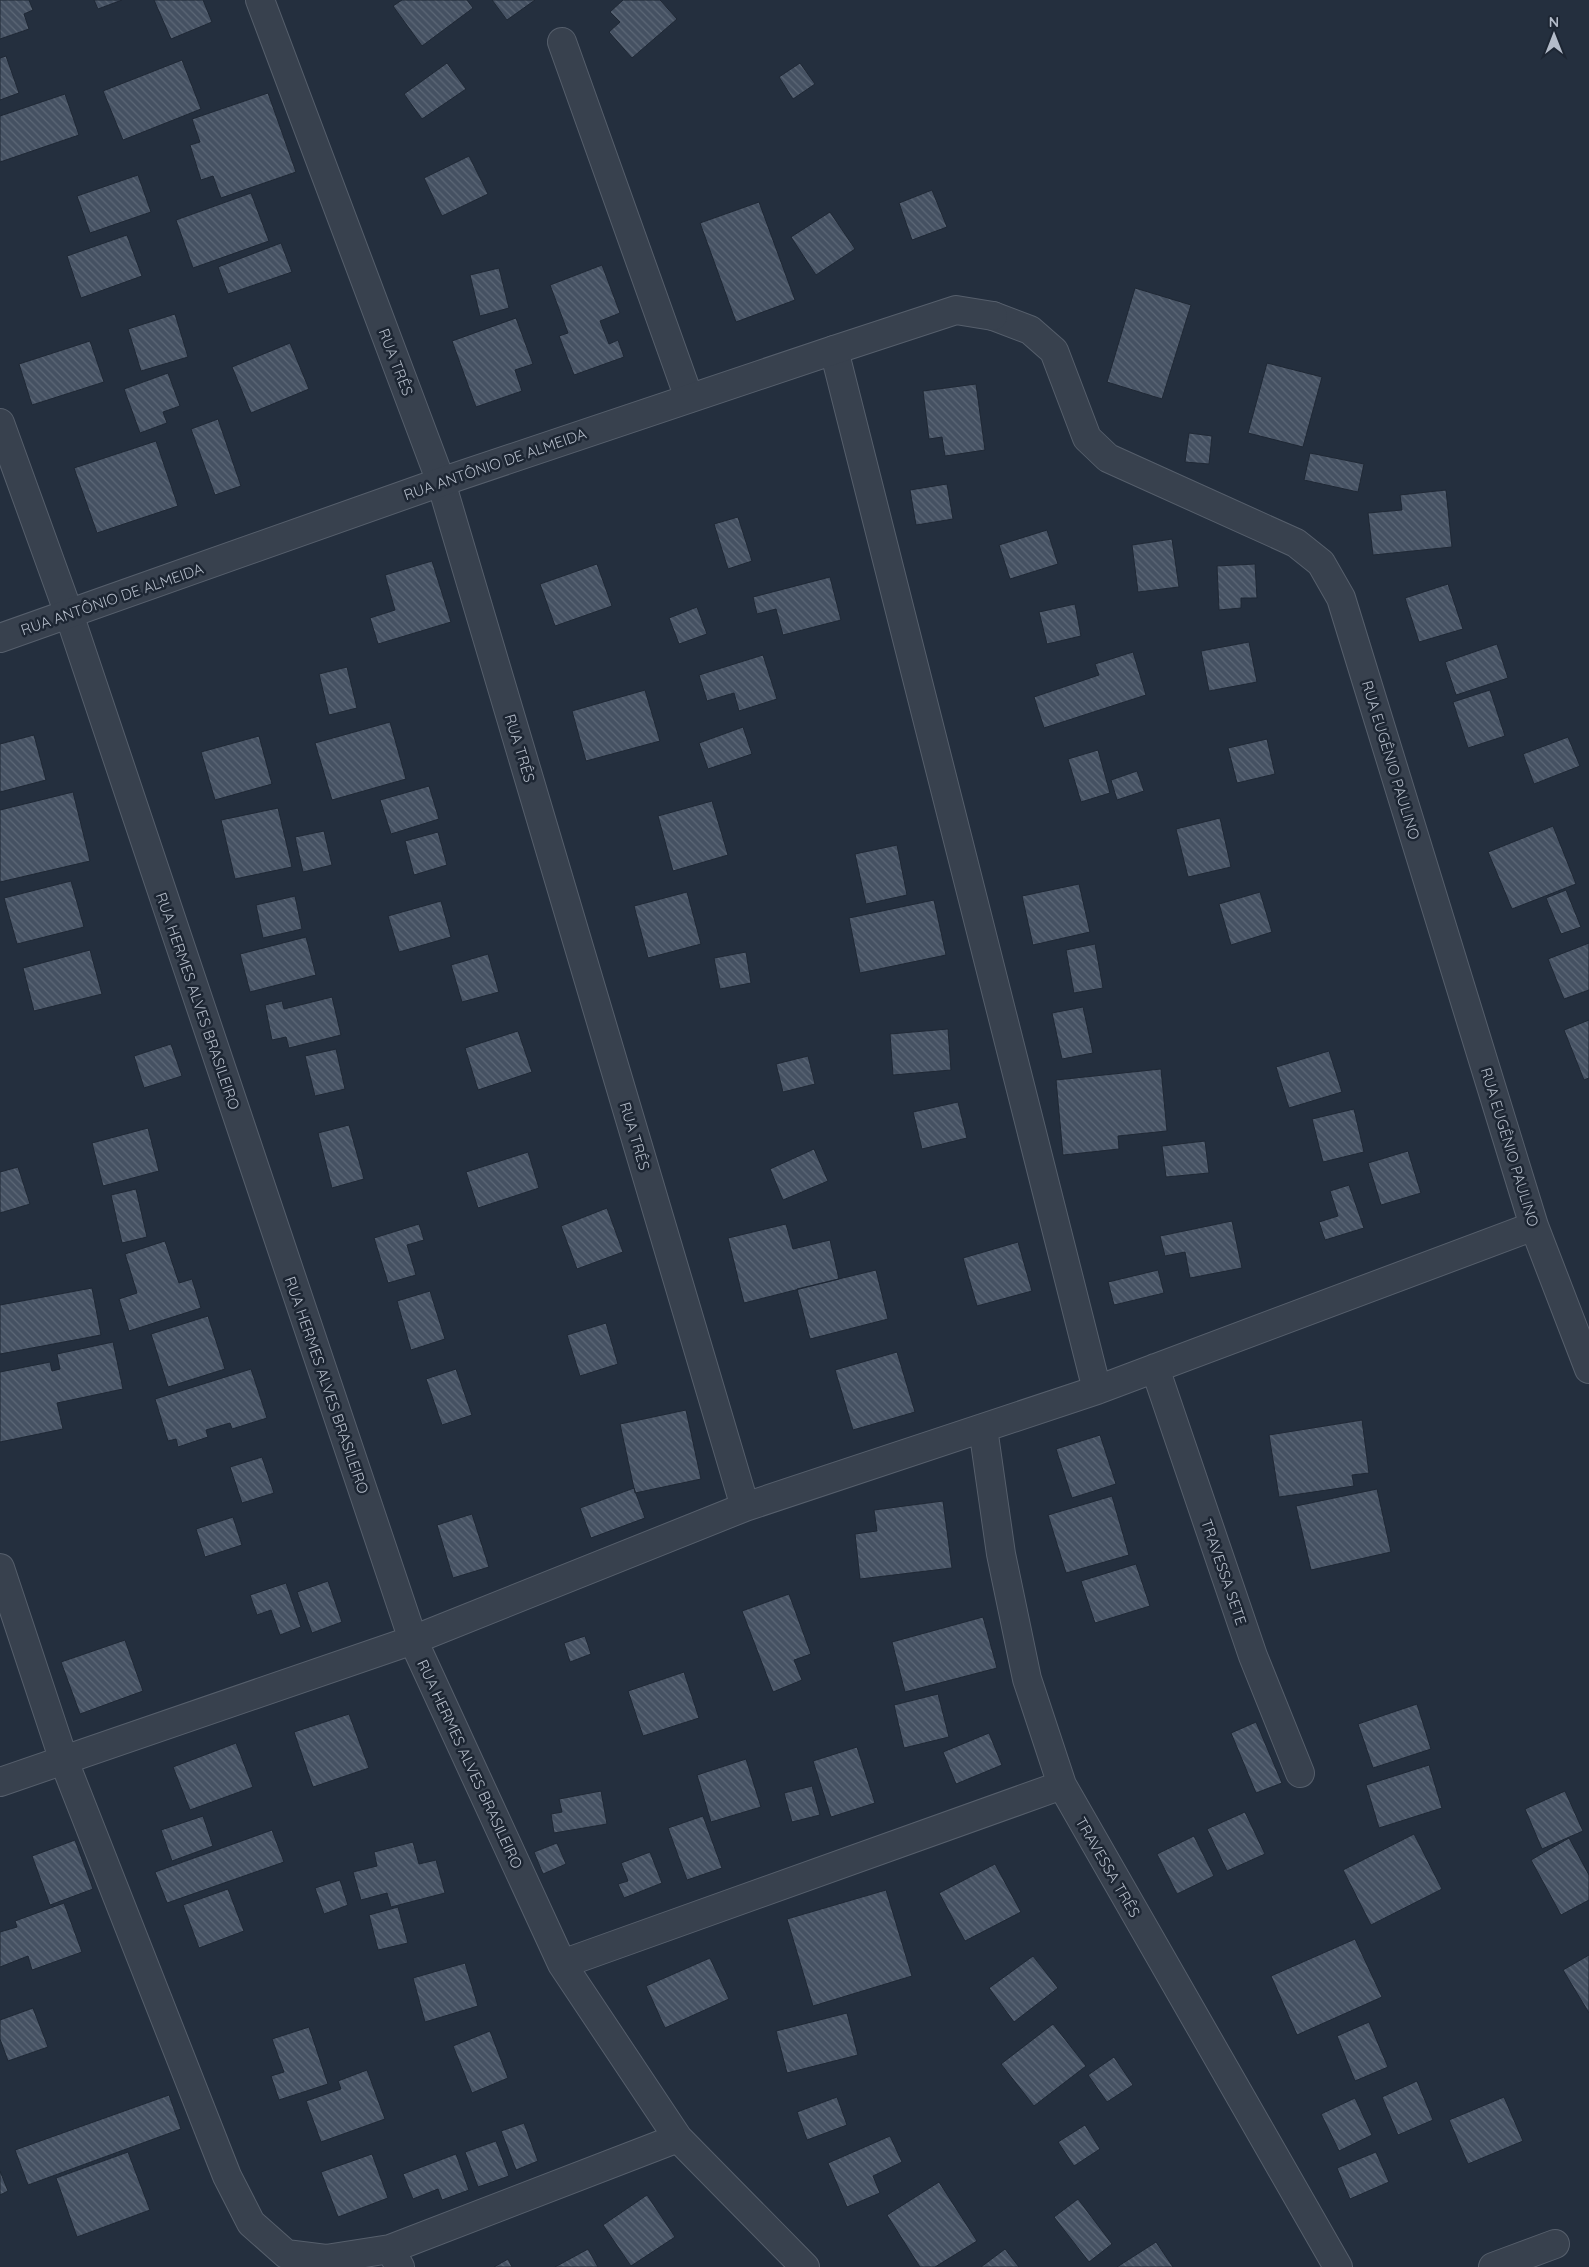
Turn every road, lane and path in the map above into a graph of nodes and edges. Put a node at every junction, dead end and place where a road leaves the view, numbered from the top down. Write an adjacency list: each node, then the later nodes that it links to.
1 (260, 0): 7 (street, RUA TRÊS)
2 (562, 42): 5 (street)
3 (993, 316): 4 (street, RUA ANTÔNIO DE ALMEIDA); 10 (street, RUA EUGÊNIO PAULINO)
4 (834, 350): 5 (street, RUA ANTÔNIO DE ALMEIDA); 13 (street)
5 (689, 398): 7 (street, RUA ANTÔNIO DE ALMEIDA)
6 (0, 423): 8 (street, RUA HERMES ALVES BRASILEIRO)
7 (441, 482): 8 (street, RUA ANTÔNIO DE ALMEIDA); 15 (street, RUA TRÊS)
8 (69, 614): 9 (street, RUA ANTÔNIO DE ALMEIDA); 17 (street, RUA HERMES ALVES BRASILEIRO)
9 (0, 638)
10 (1534, 1226): 11 (street); 12 (street, RUA EUGÊNIO PAULINO)
11 (1155, 1368): 13 (street); 19 (street, TRAVESSA SETE)
12 (1589, 1369)
13 (1097, 1390): 14 (street)
14 (983, 1428): 15 (street); 21 (street, TRAVESSA TRÊS)
15 (745, 1507): 17 (street)
16 (0, 1568): 18 (street)
17 (413, 1640): 18 (street); 22 (street, RUA HERMES ALVES BRASILEIRO)
18 (64, 1761): 20 (street); 25 (street)
19 (1300, 1773)
20 (0, 1782)
21 (1062, 1785): 22 (street); 27 (street, TRAVESSA TRÊS)
22 (562, 1964): 23 (street, RUA HERMES ALVES BRASILEIRO)
23 (678, 2138): 25 (street); 26 (street, RUA HERMES ALVES BRASILEIRO)
24 (1555, 2244): 28 (street)
25 (395, 2258)
26 (805, 2267)
27 (1338, 2267)
28 (1493, 2267)

